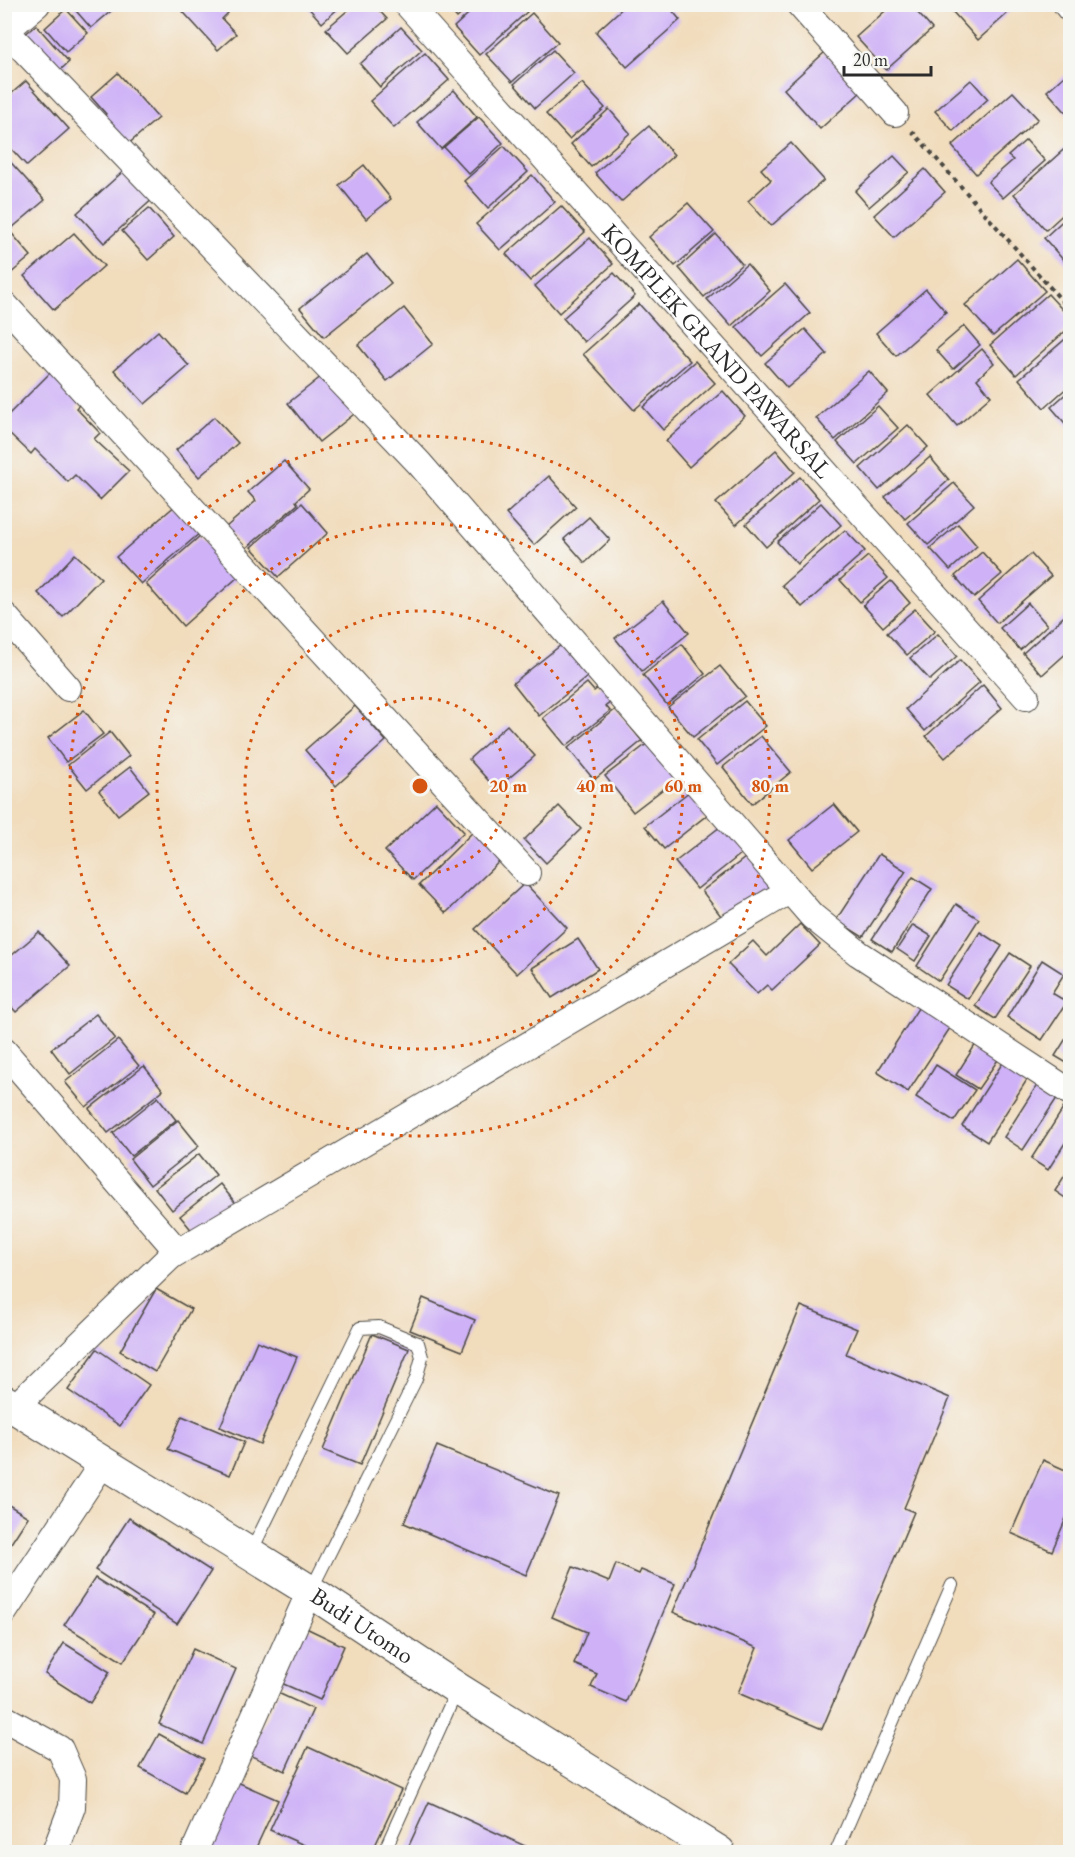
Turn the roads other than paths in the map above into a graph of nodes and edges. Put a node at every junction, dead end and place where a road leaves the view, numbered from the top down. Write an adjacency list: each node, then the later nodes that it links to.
1 (407, 4): 10 (street, KOMPLEK GRAND PAWARSAL)
2 (799, 4): 6 (street)
3 (1066, 4): 4 (street)
4 (1071, 9)
5 (15, 18): 12 (street)
6 (895, 113)
7 (4, 304): 11 (street)
8 (4, 615): 9 (street)
9 (68, 688)
10 (1026, 697)
11 (527, 873)
12 (789, 891): 14 (street); 15 (street)
13 (4, 1051): 15 (street)
14 (1071, 1092)
15 (171, 1256): 16 (street)
16 (10, 1404): 17 (street, Budi Utomo)
17 (104, 1461): 18 (street, Budi Utomo); 21 (street)
18 (250, 1553): 20 (street, Budi Utomo); 20 (lane)
19 (952, 1585): 28 (lane)
20 (310, 1591): 22 (street, Budi Utomo); 25 (street)
21 (4, 1612)
22 (458, 1689): 26 (lane); 27 (street, Budi Utomo)
23 (4, 1718): 24 (street)
24 (55, 1852)
25 (194, 1852)
26 (384, 1852)
27 (719, 1852)
28 (836, 1852)

